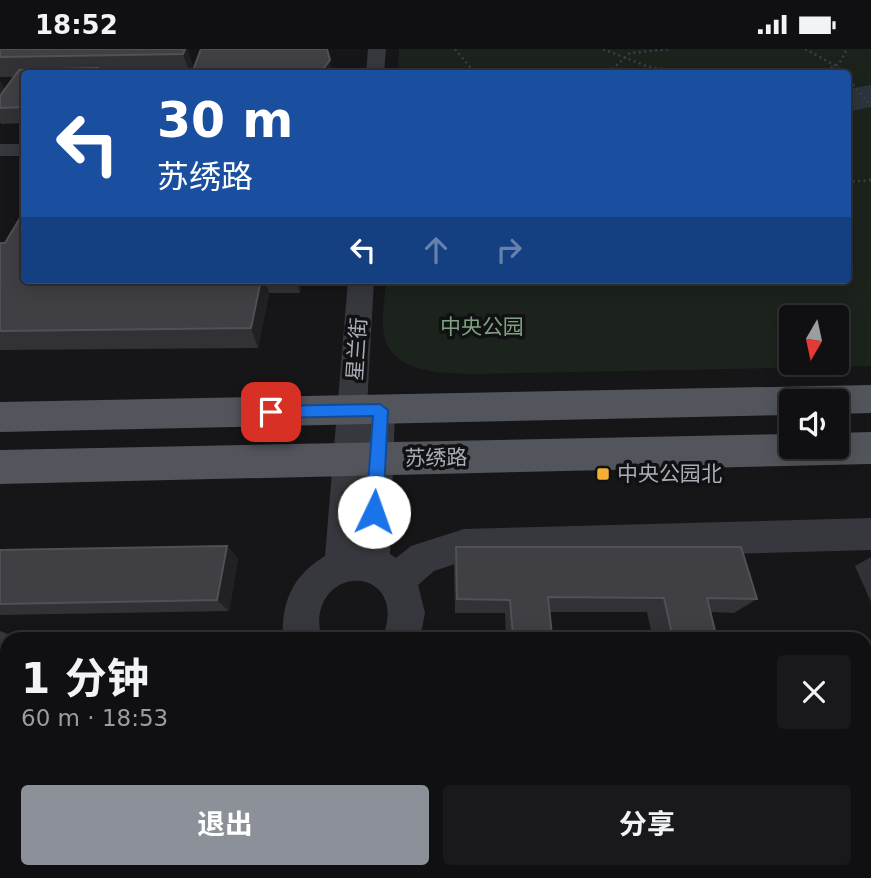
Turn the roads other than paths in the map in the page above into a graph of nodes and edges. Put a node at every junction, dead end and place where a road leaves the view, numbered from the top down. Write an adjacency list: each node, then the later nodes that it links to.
1 (377, 49): 2 (street)
2 (375, 70)
3 (21, 150): 4 (street)
4 (0, 151)
5 (361, 284): 7 (street, 星兰街)
6 (871, 399): 7 (main road)
7 (367, 410): 8 (main road); 10 (street, 星兰街)
8 (0, 417)
9 (871, 448): 10 (main road, 苏绣路)
10 (363, 459): 11 (main road, 苏绣路); 13 (street, 星兰街)
11 (0, 467)
12 (871, 534): 13 (street)
13 (370, 571): 14 (street); 15 (street)
14 (301, 632)
15 (403, 632)

